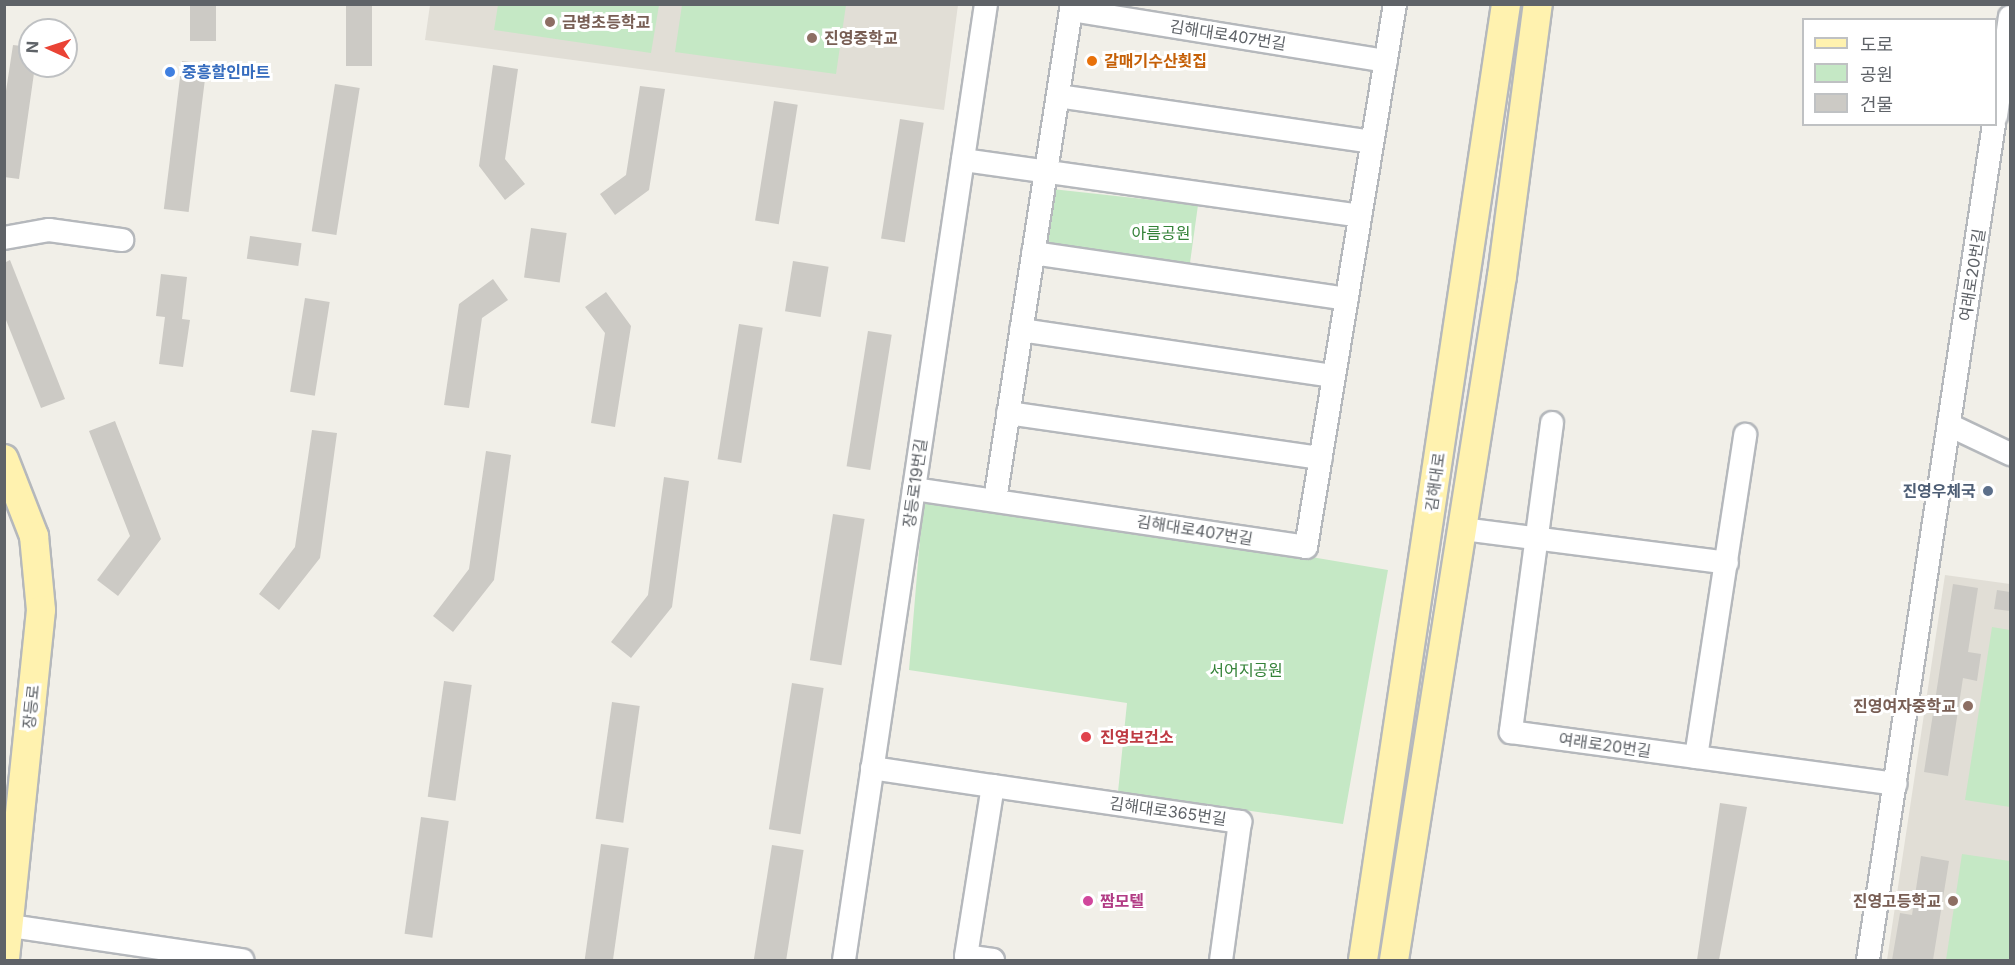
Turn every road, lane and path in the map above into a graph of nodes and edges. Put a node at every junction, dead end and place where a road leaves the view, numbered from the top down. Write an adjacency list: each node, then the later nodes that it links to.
1 (986, 4): 12 (street, 장등로19번길)
2 (1395, 4): 7 (street, 김해대로407번길)
3 (1506, 4): 43 (main road, 김해대로)
4 (1538, 4): 30 (main road)
5 (1072, 7): 7 (street, 김해대로407번길); 8 (street, 김해대로407번길)
6 (2010, 16): 9 (street)
7 (1386, 61): 11 (street, 김해대로407번길)
8 (1058, 96): 11 (street); 13 (street, 김해대로407번길)
9 (1997, 103)
10 (1994, 126): 23 (street, 여래로20번길)
11 (1372, 142): 14 (street, 김해대로407번길)
12 (963, 160): 13 (street); 28 (street, 장등로19번길)
13 (1046, 171): 14 (street); 17 (street, 김해대로407번길)
14 (1360, 216): 18 (street, 김해대로407번길)
15 (4, 238): 16 (street)
16 (122, 240)
17 (1033, 253): 18 (street); 19 (street, 김해대로407번길)
18 (1347, 299): 20 (street, 김해대로407번길)
19 (1021, 330): 20 (street); 21 (street, 김해대로407번길)
20 (1334, 376): 26 (street, 김해대로407번길)
21 (1008, 413): 26 (street); 29 (street, 김해대로407번길)
22 (1552, 423): 31 (street)
23 (1949, 425): 25 (street); 35 (street, 여래로20번길)
24 (1745, 435): 32 (street)
25 (2010, 454)
26 (1321, 458): 29 (street, 김해대로407번길)
27 (4, 459): 37 (main road, 장등로)
28 (914, 489): 29 (street, 김해대로407번길); 34 (street, 장등로19번길)
29 (995, 500)
30 (1463, 529): 31 (street); 44 (main road)
31 (1537, 538): 32 (street); 33 (street, 여래로20번길)
32 (1727, 562): 33 (street)
33 (1696, 757): 35 (street, 여래로20번길)
34 (872, 768): 36 (street, 김해대로365번길); 40 (street, 장등로19번길)
35 (1894, 784): 45 (street, 여래로20번길)
36 (993, 786): 41 (street); 42 (street, 김해대로365번길)
37 (7, 926): 38 (main road, 장등로); 39 (street)
38 (5, 960)
39 (242, 960)
40 (844, 960)
41 (993, 960)
42 (1221, 960)
43 (1364, 960)
44 (1394, 960)
45 (1868, 960)

